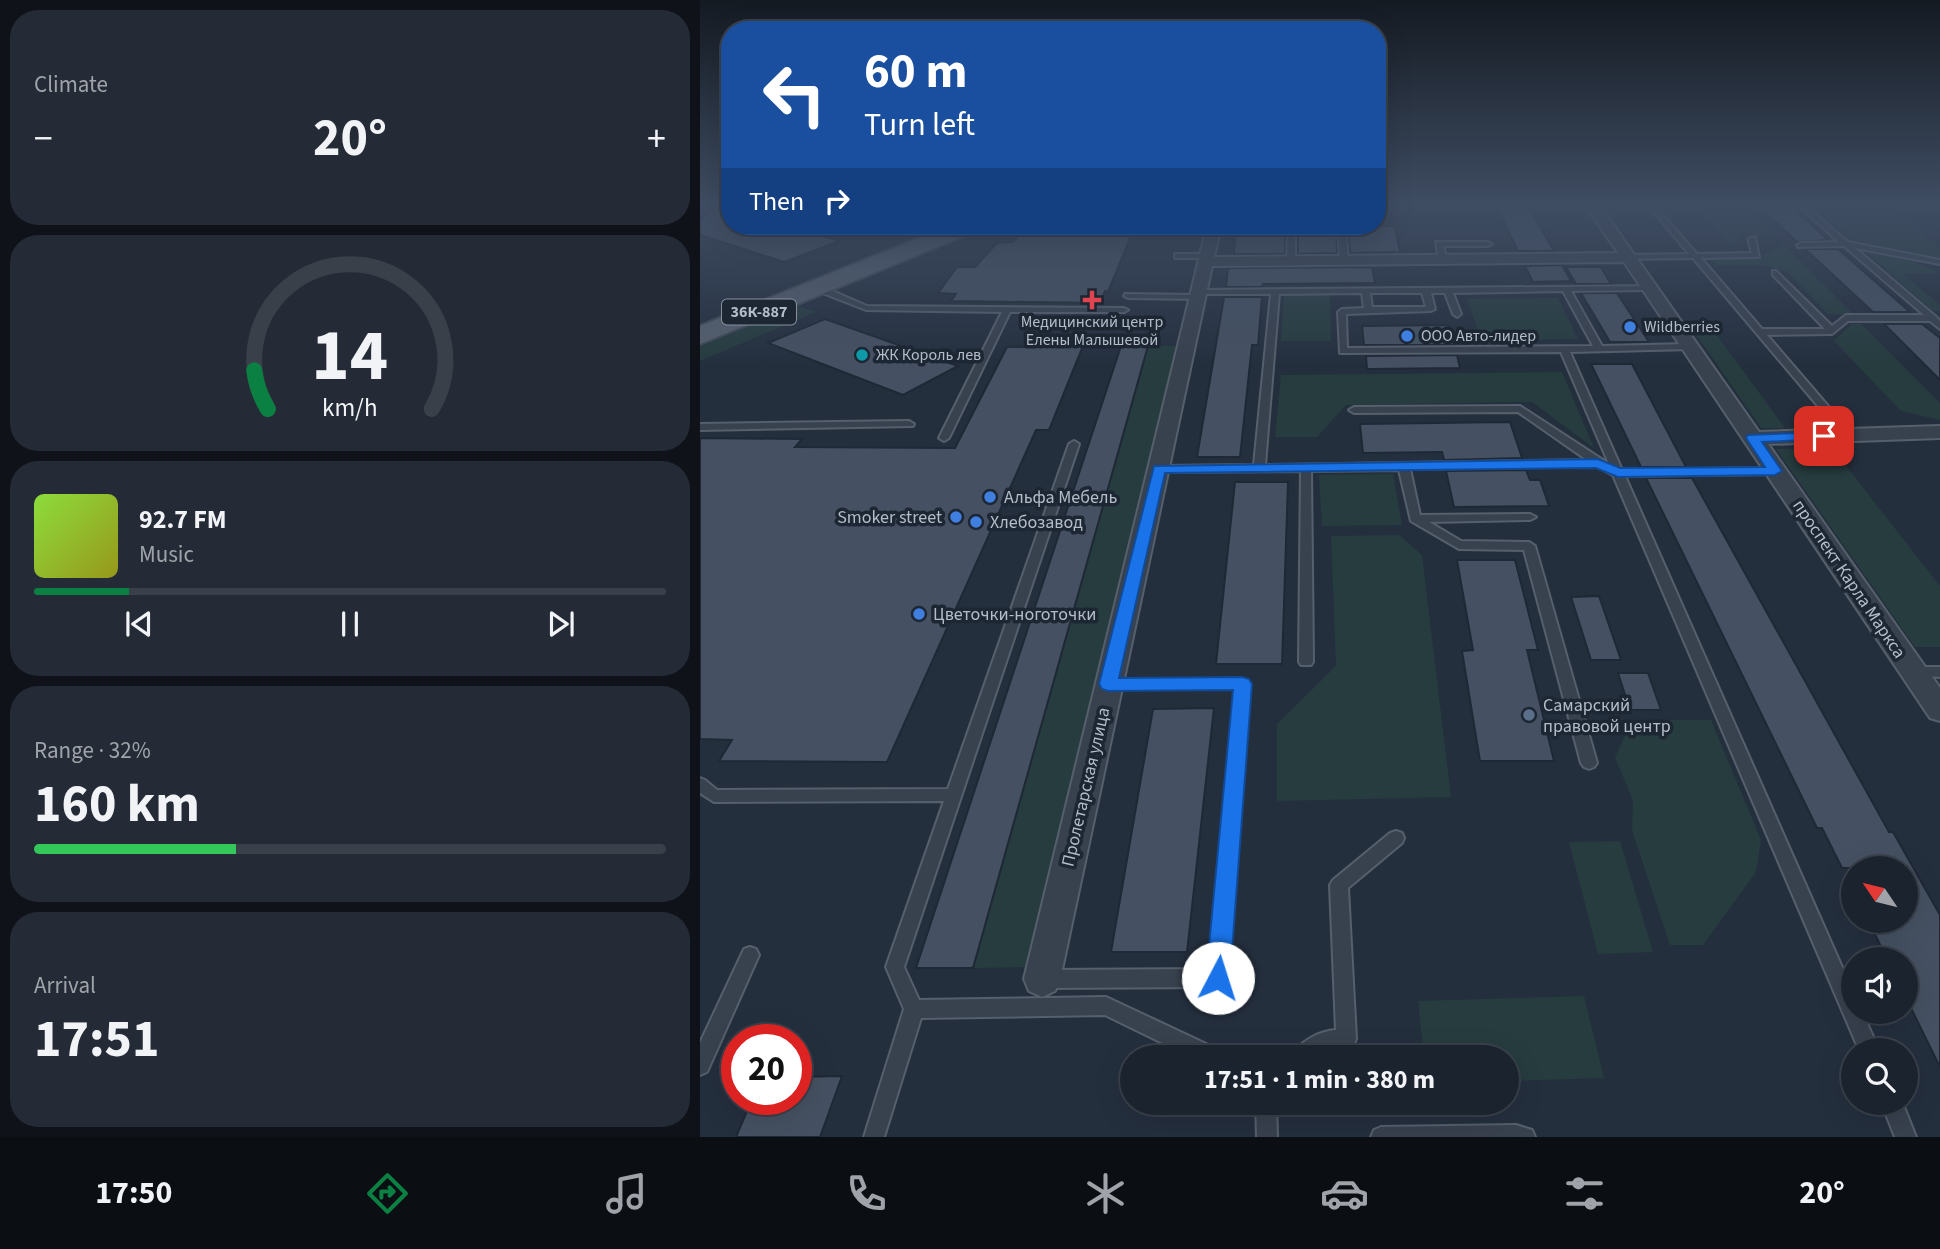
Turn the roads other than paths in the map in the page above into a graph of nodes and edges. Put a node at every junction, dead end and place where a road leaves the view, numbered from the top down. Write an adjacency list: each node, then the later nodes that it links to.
1 (888, 259): 11 (main road, 36К-887)
2 (1207, 259): 18 (street, Пролетарская улица)
3 (1210, 259): 9 (street)
4 (1437, 259): 8 (street)
5 (1628, 259): 12 (street, проспект Карла Маркса)
6 (1698, 259): 27 (lane)
7 (1864, 259): 24 (lane)
8 (1344, 260): 9 (street)
9 (1291, 261)
10 (1776, 273): 26 (lane)
11 (818, 288): 20 (lane); 28 (main road, 36К-887)
12 (1649, 288): 13 (lane); 29 (street, проспект Карла Маркса)
13 (1566, 289): 14 (lane); 31 (lane)
14 (1448, 290): 15 (lane); 23 (lane)
15 (1426, 291): 17 (lane); 22 (lane)
16 (1275, 292): 17 (lane); 18 (lane); 42 (lane)
17 (1366, 292): 22 (lane)
18 (1199, 294): 19 (lane); 44 (street, Пролетарская улица)
19 (1128, 296)
20 (1007, 310): 21 (lane); 37 (lane)
21 (1124, 310)
22 (1368, 310): 30 (lane)
23 (1457, 314)
24 (1932, 318): 25 (lane); 26 (lane)
25 (1940, 326)
26 (1832, 331): 27 (lane)
27 (1760, 332): 36 (lane)
28 (700, 336)
29 (1689, 347): 31 (lane); 38 (street, проспект Карла Маркса)
30 (1564, 349): 31 (lane); 46 (lane)
31 (1599, 349)
32 (1354, 410): 40 (lane)
33 (909, 424): 34 (lane)
34 (700, 427)
35 (1940, 432): 36 (street)
36 (1848, 435): 38 (street)
37 (944, 438)
38 (1753, 438): 45 (street, проспект Карла Маркса)
39 (1074, 444): 56 (lane)
40 (1598, 463): 41 (lane); 46 (lane)
41 (1404, 467): 43 (lane); 48 (lane)
42 (1259, 468): 43 (lane); 44 (lane)
43 (1306, 468): 49 (lane)
44 (1159, 469): 52 (street, Пролетарская улица)
45 (1775, 471): 46 (lane); 50 (street, проспект Карла Маркса)
46 (1618, 473): 61 (lane)
47 (1530, 517): 48 (lane)
48 (1415, 519): 54 (lane)
49 (1306, 663)
50 (1913, 672): 51 (lane); 53 (street, проспект Карла Маркса)
51 (1940, 672)
52 (1108, 684): 59 (street, Пролетарская улица); 59 (lane)
53 (1940, 710)
54 (1588, 763)
55 (700, 784): 56 (lane)
56 (953, 795): 60 (lane)
57 (1396, 838): 63 (lane)
58 (750, 956): 64 (lane)
59 (1042, 979)
60 (914, 1009): 62 (lane); 67 (lane)
61 (1864, 1038)
62 (1187, 1045)
63 (1318, 1045)
64 (700, 1065)
65 (1266, 1115): 68 (lane)
66 (1897, 1115): 71 (lane)
67 (874, 1137)
68 (1267, 1137)
69 (1381, 1137): 70 (lane)
70 (1525, 1137)
71 (1906, 1137)

